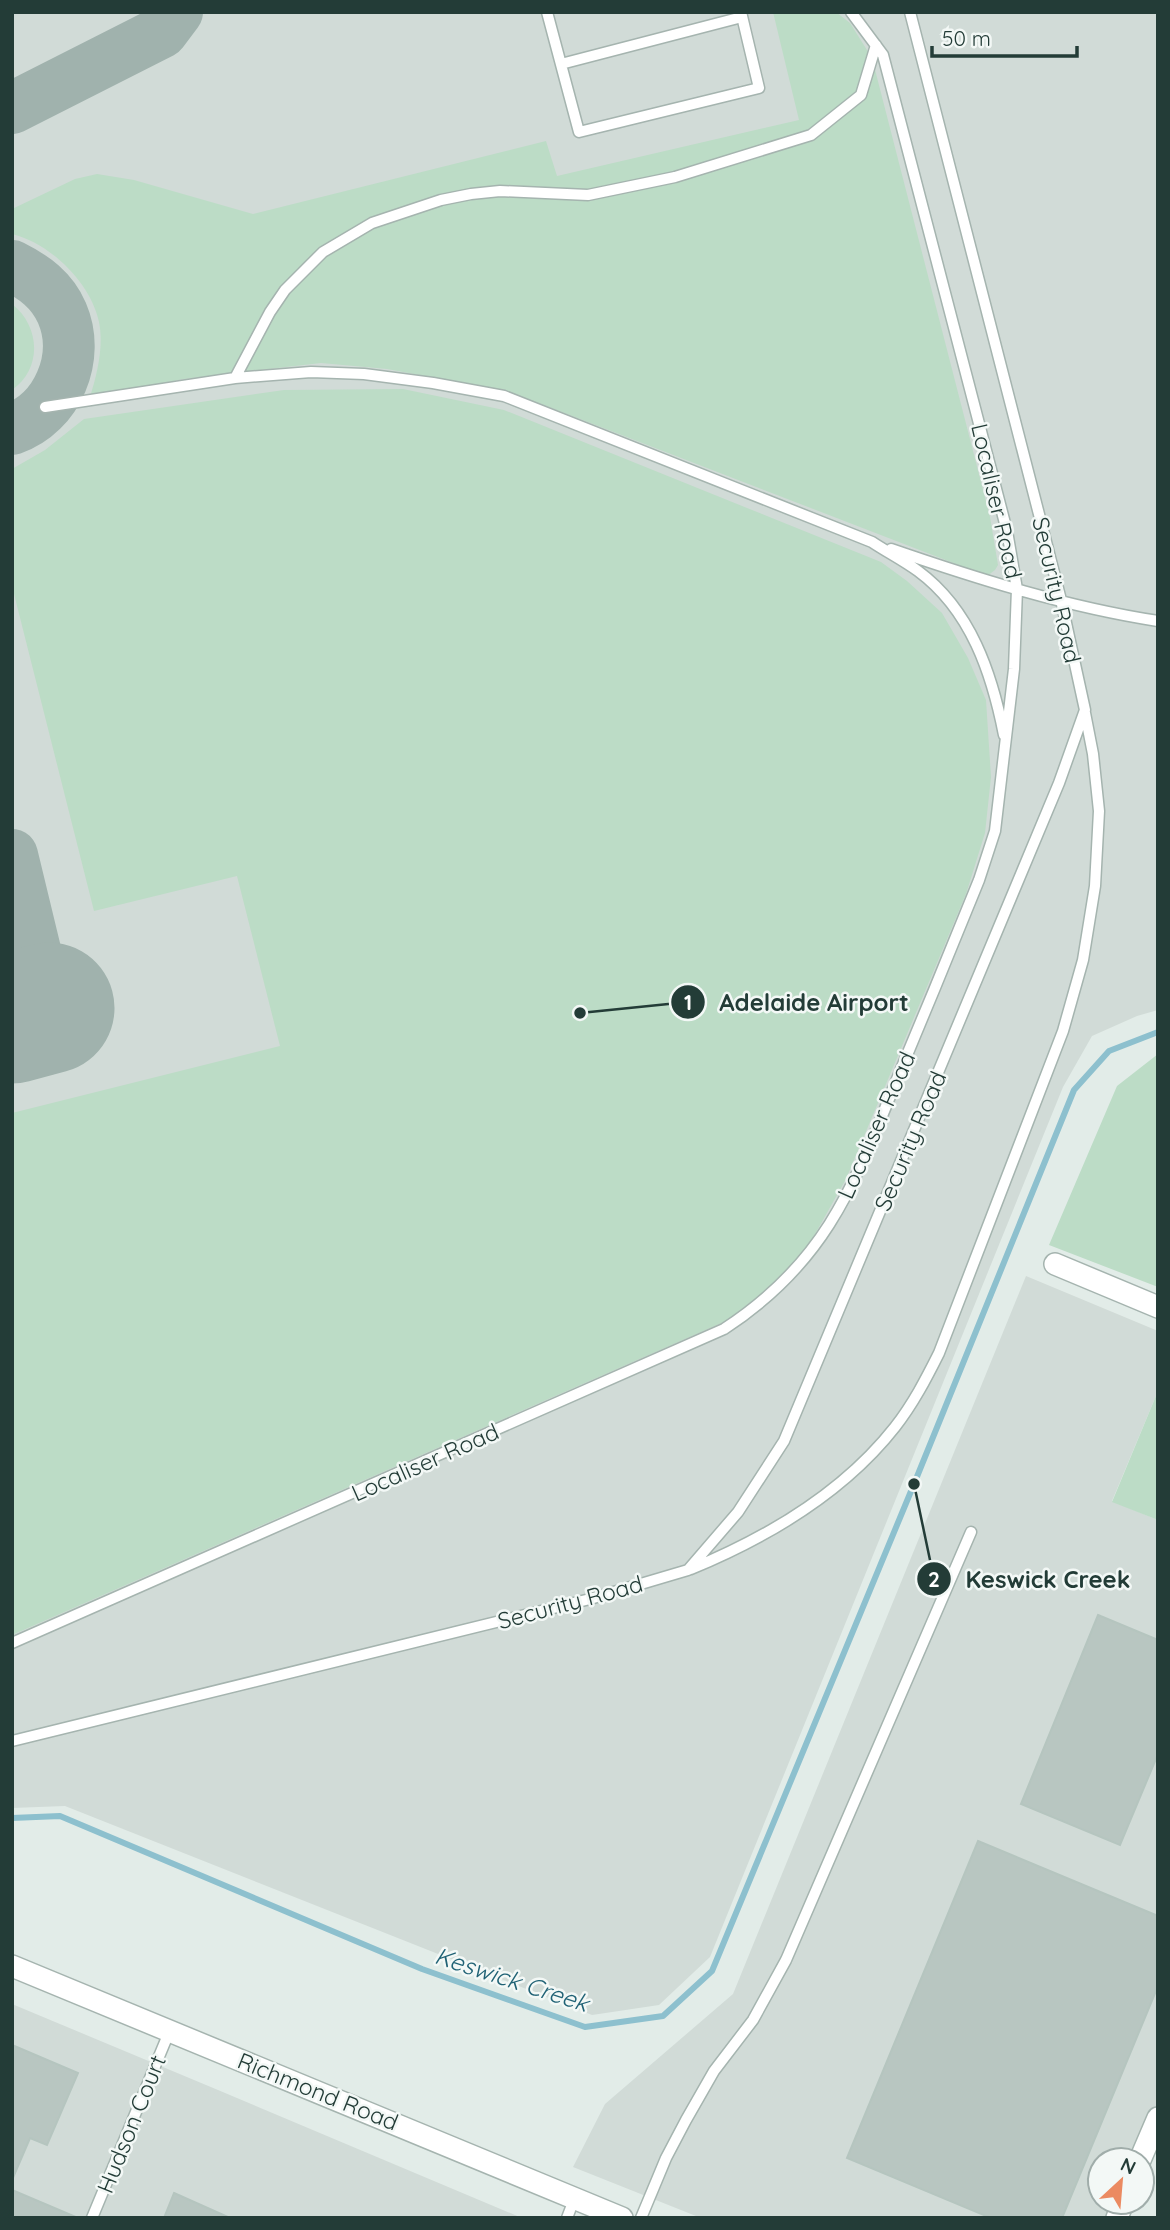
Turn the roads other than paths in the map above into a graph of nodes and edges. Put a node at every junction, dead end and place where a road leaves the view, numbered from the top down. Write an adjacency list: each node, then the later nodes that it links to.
1 (547, 12): 6 (lane)
2 (851, 12): 5 (lane, Localiser Road)
3 (910, 12): 11 (lane, Security Road)
4 (741, 15): 6 (lane); 6 (lane)
5 (876, 45): 7 (lane); 10 (lane, Localiser Road)
6 (561, 64)
7 (235, 378): 8 (lane); 9 (lane)
8 (46, 407)
9 (872, 542): 10 (lane); 14 (lane)
10 (1017, 589): 11 (lane); 14 (lane, Localiser Road)
11 (1061, 600): 12 (lane); 13 (lane, Security Road)
12 (1158, 621)
13 (1084, 710): 18 (lane, Security Road); 18 (lane)
14 (1005, 743): 19 (lane, Localiser Road)
15 (1055, 1264): 16 (street)
16 (1158, 1307)
17 (971, 1532): 29 (lane)
18 (688, 1570): 20 (lane, Security Road)
19 (12, 1643)
20 (12, 1741)
21 (12, 1966): 22 (street, Richmond Road)
22 (170, 2030): 25 (street, Richmond Road); 26 (lane, Hudson Court)
23 (1158, 2118): 24 (street)
24 (1146, 2146)
25 (575, 2197): 27 (lane); 28 (street, Richmond Road)
26 (92, 2218)
27 (567, 2218)
28 (622, 2218)
29 (641, 2218)

